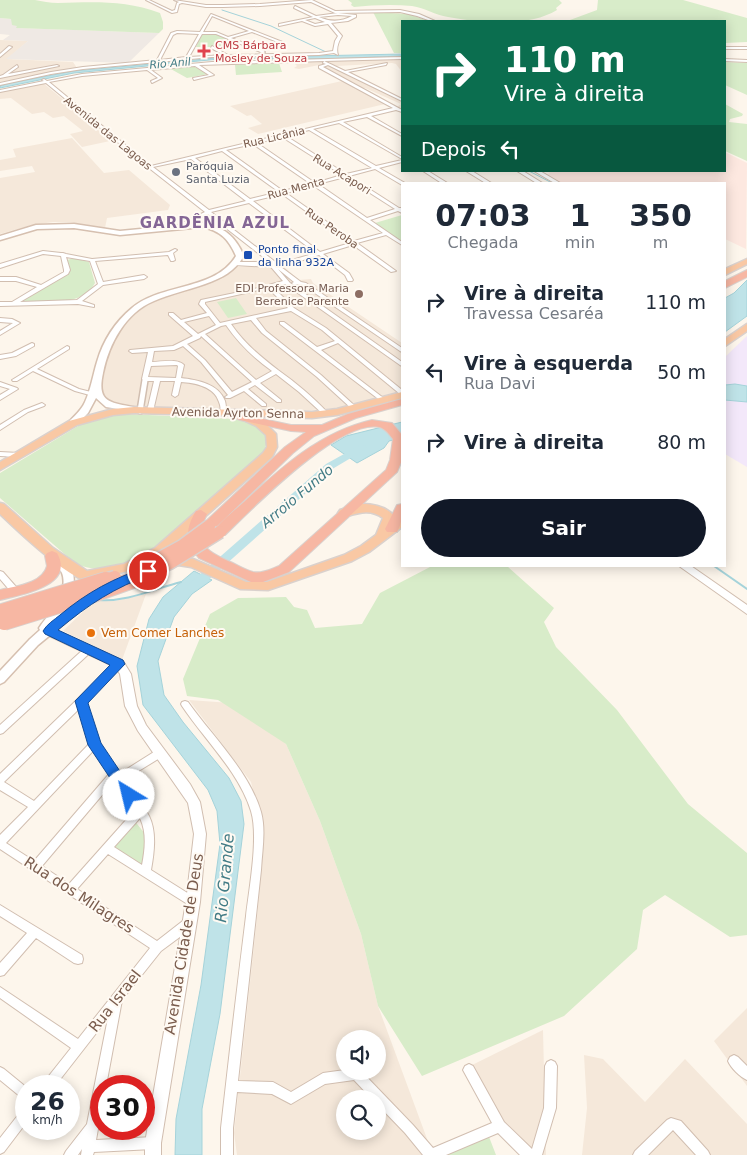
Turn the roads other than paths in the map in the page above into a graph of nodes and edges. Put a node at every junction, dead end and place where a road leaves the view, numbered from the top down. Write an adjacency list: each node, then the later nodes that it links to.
1 (147, 0): 4 (street)
2 (216, 0): 6 (street)
3 (310, 0): 5 (street); 8 (street)
4 (177, 1): 6 (street)
5 (277, 1): 6 (street)
6 (220, 7)
7 (295, 7): 9 (street)
8 (335, 13): 9 (street); 11 (street); 12 (street)
9 (318, 17): 10 (street); 12 (street)
10 (302, 20): 12 (street); 13 (street)
11 (430, 20)
12 (329, 23): 22 (street)
13 (280, 25)
14 (201, 32): 15 (street); 16 (street); 25 (street); 28 (street)
15 (253, 32): 16 (street); 21 (street)
16 (228, 38): 21 (street)
17 (10, 47): 23 (street)
18 (212, 47): 24 (street)
19 (726, 48): 20 (street)
20 (747, 48)
21 (259, 50): 22 (street)
22 (269, 55): 24 (street)
23 (0, 56)
24 (229, 56): 25 (street)
25 (187, 58): 28 (street)
26 (401, 58): 29 (street)
27 (726, 60): 30 (street)
28 (158, 61): 38 (street)
29 (323, 61): 32 (street); 33 (street)
30 (747, 61)
31 (386, 64): 37 (street)
32 (196, 65): 36 (street); 40 (street)
33 (327, 65): 37 (street); 48 (street)
34 (17, 66): 39 (street)
35 (57, 66): 39 (street)
36 (148, 69): 41 (street); 42 (street)
37 (345, 72): 45 (street)
38 (39, 76): 41 (street, Avenida das Lagoas); 43 (street)
39 (1, 77)
40 (194, 79)
41 (45, 81): 44 (street); 60 (street, Avenida das Lagoas)
42 (152, 82)
43 (0, 84)
44 (0, 91)
45 (396, 95): 46 (street); 47 (street)
46 (401, 95)
47 (401, 99)
48 (398, 108): 49 (street); 50 (street, Rua Licânia)
49 (401, 110)
50 (367, 115): 51 (street, Rua Licânia); 53 (street)
51 (340, 122): 52 (street, Rua Licânia); 58 (street)
52 (310, 129): 54 (street, Rua Licânia); 61 (street)
53 (401, 134)
54 (282, 135): 55 (street, Rua Licânia); 66 (street, Rua Acapori)
55 (253, 142): 56 (street, Rua Licânia); 72 (street)
56 (223, 150): 57 (street, Rua Licânia); 73 (street, Rua Peroba)
57 (191, 157): 60 (street, Rua Licânia); 74 (street)
58 (401, 158)
59 (401, 159): 61 (street, Rua Menta)
60 (150, 167): 76 (street, Avenida das Lagoas)
61 (377, 168): 66 (street, Rua Menta); 71 (street)
62 (427, 172): 67 (street)
63 (470, 172): 68 (street)
64 (521, 172): 69 (street)
65 (538, 172): 70 (street)
66 (346, 176): 72 (street, Rua Menta); 75 (street, Rua Acapori)
67 (444, 182)
68 (487, 182)
69 (538, 182)
70 (556, 182)
71 (401, 183)
72 (314, 184): 73 (street, Rua Menta); 77 (street)
73 (282, 192): 74 (street, Rua Menta); 81 (street, Rua Peroba)
74 (249, 201): 76 (street, Rua Menta); 83 (street)
75 (401, 210): 77 (street)
76 (208, 212): 78 (street, Rua Menta); 87 (street, Avenida das Lagoas)
77 (367, 219): 79 (street)
78 (193, 222): 80 (main road); 89 (main road)
79 (387, 233): 81 (street); 82 (street)
80 (0, 238)
81 (353, 243): 83 (street); 94 (street, Rua Peroba)
82 (401, 243)
83 (319, 253): 91 (street); 99 (street)
84 (63, 254): 85 (street); 92 (street); 105 (street)
85 (92, 260): 86 (street); 102 (street)
86 (173, 260)
87 (268, 260): 90 (street); 91 (street, Avenida das Lagoas)
88 (747, 261): 95 (highway)
89 (236, 264): 90 (street); 143 (main road)
90 (256, 265): 91 (street)
91 (275, 265): 100 (street, Avenida das Lagoas); 101 (street)
92 (0, 266)
93 (747, 266): 95 (highway)
94 (393, 271)
95 (726, 272)
96 (747, 273): 103 (highway)
97 (144, 277): 102 (street)
98 (0, 279): 105 (street)
99 (350, 280)
100 (298, 282): 101 (street); 128 (street, Avenida das Lagoas)
101 (287, 283): 104 (street); 132 (street)
102 (100, 284): 106 (street)
103 (726, 284)
104 (269, 286): 110 (street); 112 (street)
105 (42, 287): 107 (street)
106 (78, 302): 107 (street); 109 (street)
107 (14, 303): 108 (street)
108 (0, 304)
109 (92, 306)
110 (292, 310): 113 (street); 122 (street)
111 (171, 314): 115 (street)
112 (210, 314): 115 (street); 118 (street)
113 (252, 318): 116 (street); 155 (street)
114 (0, 320): 120 (street)
115 (179, 322): 121 (street)
116 (227, 323): 118 (street); 135 (street)
117 (282, 323): 127 (street)
118 (219, 325): 121 (street)
119 (747, 327): 123 (highway)
120 (0, 333)
121 (200, 336): 124 (street); 140 (street)
122 (339, 341): 127 (street); 144 (street)
123 (726, 342)
124 (184, 344): 130 (street); 147 (street)
125 (32, 345): 131 (street)
126 (67, 348): 134 (street)
127 (318, 349): 150 (street)
128 (401, 349)
129 (132, 351): 130 (street)
130 (151, 351): 133 (street)
131 (0, 357)
132 (401, 363)
133 (148, 364): 136 (street); 138 (street)
134 (34, 369): 139 (street); 143 (street)
135 (277, 371): 140 (street); 160 (street)
136 (145, 378): 137 (street); 157 (street)
137 (157, 379): 138 (street); 157 (street)
138 (178, 379): 146 (street); 149 (street)
139 (16, 380)
140 (255, 382): 142 (street); 151 (street)
141 (0, 384): 148 (street)
142 (244, 388): 147 (street); 154 (street)
143 (95, 392): 157 (main road); 161 (main road)
144 (401, 393)
145 (401, 394): 150 (highway, Avenida Ayrton Senna)
146 (175, 395)
147 (231, 395): 149 (street)
148 (0, 398)
149 (222, 400): 158 (street)
150 (384, 400): 155 (highway, Avenida Ayrton Senna)
151 (279, 401)
152 (401, 402): 160 (highway, Avenida Ayrton Senna)
153 (42, 405): 162 (street)
154 (264, 405)
155 (354, 408): 160 (highway, Avenida Ayrton Senna)
156 (401, 408): 166 (highway)
157 (141, 411): 158 (highway, Avenida Ayrton Senna); 161 (highway, Avenida Ayrton Senna)
158 (219, 413): 159 (highway); 160 (highway, Avenida Ayrton Senna)
159 (240, 417): 160 (highway); 171 (highway)
160 (330, 418): 167 (highway, Avenida Ayrton Senna)
161 (73, 423): 164 (highway, Avenida Ayrton Senna)
162 (0, 428)
163 (0, 454): 164 (street)
164 (19, 455): 165 (highway, Avenida Ayrton Senna)
165 (0, 466)
166 (270, 484): 167 (highway); 170 (highway)
167 (249, 496): 183 (highway, bridge); 184 (highway, bridge)
168 (2, 509): 174 (highway)
169 (401, 511): 172 (highway)
170 (344, 513): 173 (highway); 179 (highway)
171 (201, 514): 177 (highway); 179 (highway)
172 (397, 525): 173 (highway)
173 (379, 538): 179 (highway)
174 (52, 556): 177 (highway); 180 (highway); 186 (main road)
175 (685, 567): 182 (street)
176 (0, 574): 180 (street)
177 (84, 574): 178 (highway)
178 (122, 581): 179 (highway); 185 (main road)
179 (258, 582)
180 (16, 591): 181 (highway)
181 (0, 595)
182 (747, 610)
183 (0, 612)
184 (0, 623)
185 (49, 631): 186 (main road); 187 (street)
186 (34, 642): 189 (main road)
187 (89, 649): 188 (street); 192 (street)
188 (119, 664): 190 (street); 194 (street, Avenida Cidade de Deus)
189 (0, 679)
190 (82, 701): 193 (street); 196 (street)
191 (185, 704): 223 (street)
192 (0, 730)
193 (94, 745): 195 (street); 198 (street)
194 (160, 753): 195 (street); 205 (street, Avenida Cidade de Deus)
195 (116, 777): 199 (street); 202 (street)
196 (0, 780)
197 (0, 785): 198 (street)
198 (34, 806): 200 (street)
199 (140, 811): 201 (street); 203 (street)
200 (0, 843): 202 (street, Rua dos Milagres)
201 (107, 848): 203 (street); 204 (street)
202 (35, 867): 204 (street, Rua dos Milagres)
203 (146, 872): 205 (street)
204 (70, 890): 209 (street, Rua dos Milagres)
205 (193, 902): 207 (street, Avenida Cidade de Deus)
206 (0, 910): 208 (street)
207 (189, 924): 209 (street, Rua Israel); 228 (street, Avenida Cidade de Deus)
208 (35, 932): 210 (street); 211 (street)
209 (157, 947): 213 (street, Rua Israel)
210 (78, 958)
211 (0, 971)
212 (0, 992): 214 (street)
213 (118, 998): 214 (street, Rua Israel); 221 (street)
214 (79, 1047): 220 (street, Rua Israel)
215 (734, 1061): 219 (street)
216 (551, 1066): 233 (street)
217 (469, 1070): 224 (street)
218 (0, 1073): 222 (street)
219 (747, 1074)
220 (57, 1075)
221 (103, 1075)
222 (15, 1085)
223 (232, 1086): 224 (street); 231 (street)
224 (500, 1126): 232 (street)
225 (15, 1128): 227 (street)
226 (90, 1130): 230 (street)
227 (0, 1148)
228 (153, 1149): 229 (street)
229 (88, 1150)
230 (70, 1155)
231 (227, 1155)
232 (529, 1155)
233 (536, 1155)
234 (639, 1155): 235 (street)
235 (704, 1155)

